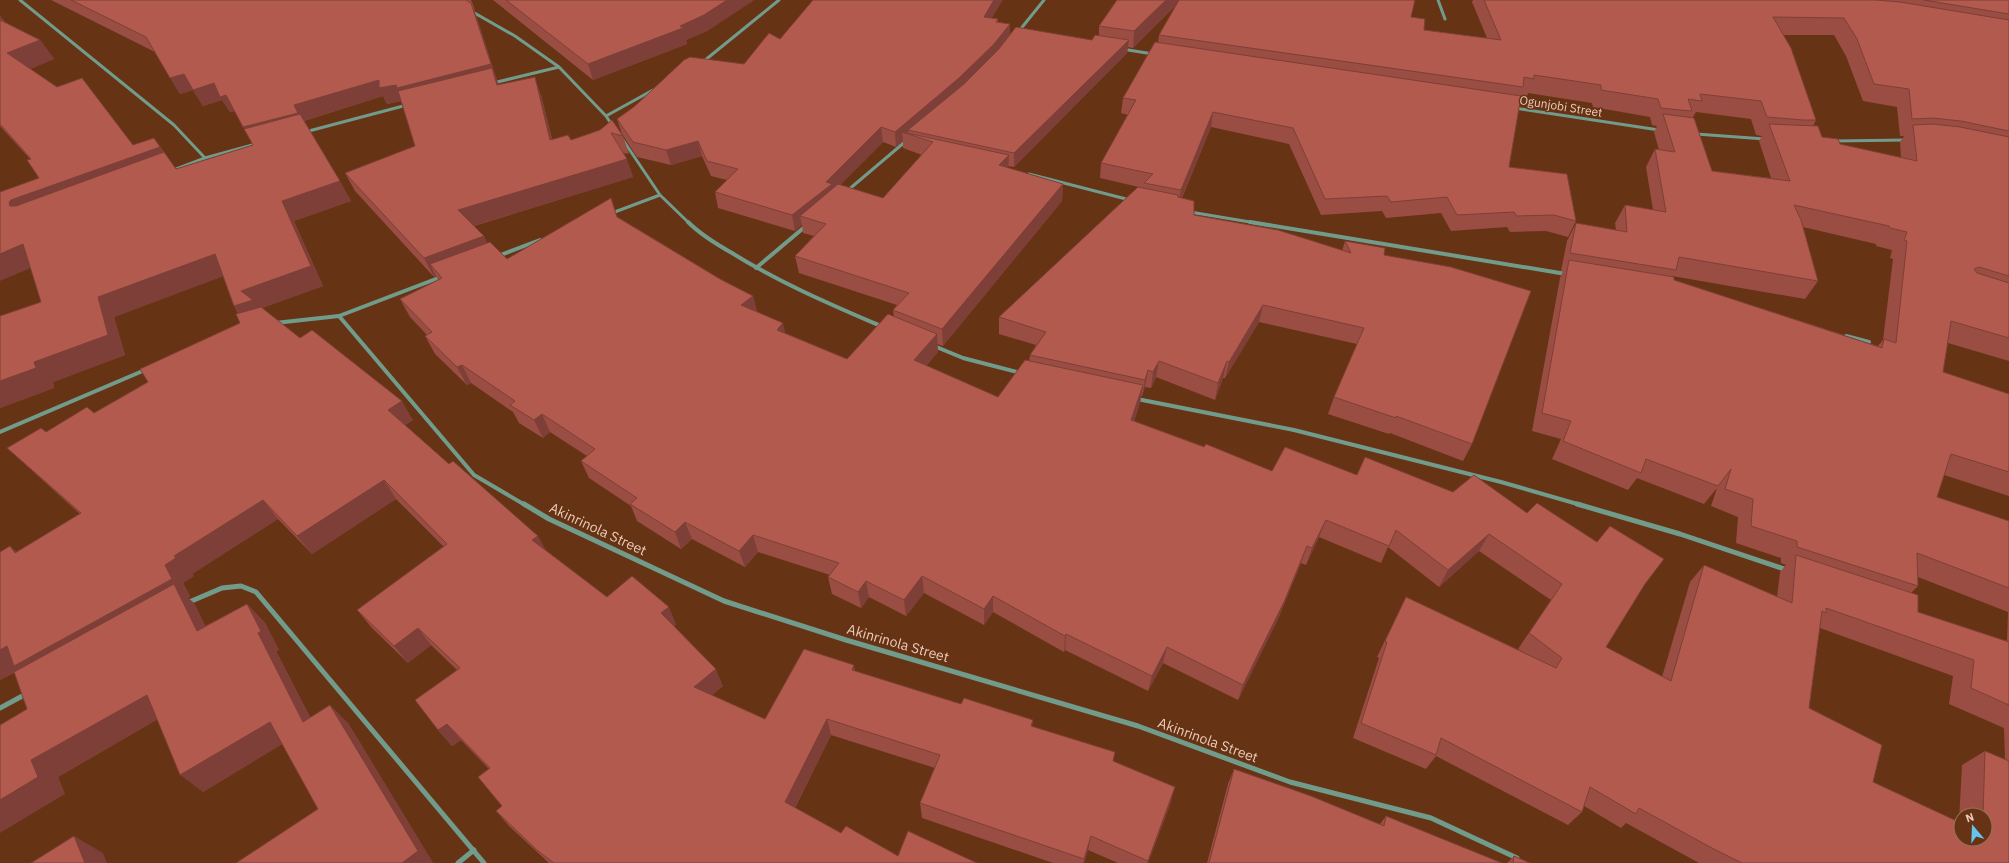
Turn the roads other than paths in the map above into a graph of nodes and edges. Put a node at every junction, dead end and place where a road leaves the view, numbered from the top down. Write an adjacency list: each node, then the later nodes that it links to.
1 (20, 0): 29 (street)
2 (779, 0): 10 (street)
3 (1044, 0): 7 (street)
4 (1438, 0): 6 (street)
5 (468, 9): 11 (street)
6 (1444, 19)
7 (1025, 35)
8 (1119, 49): 9 (street)
9 (1158, 55)
10 (702, 62)
11 (559, 67): 12 (street); 16 (street)
12 (490, 84)
13 (655, 89): 16 (street)
14 (414, 104): 19 (street)
15 (1512, 108): 18 (street, Ogunjobi Street)
16 (606, 116): 17 (street)
17 (615, 129)
18 (1662, 130)
19 (300, 133)
20 (1692, 134): 23 (street)
21 (620, 136): 32 (street)
22 (908, 140): 27 (street)
23 (1771, 140)
24 (1912, 140): 25 (street)
25 (1830, 141)
26 (263, 143): 29 (street)
27 (902, 145): 28 (street); 33 (street)
28 (909, 147)
29 (205, 158): 30 (street)
30 (168, 172)
31 (1024, 173): 34 (street)
32 (660, 194): 36 (street); 40 (street)
33 (841, 196)
34 (1137, 201)
35 (1182, 210): 41 (street)
36 (608, 214)
37 (810, 222): 40 (street)
38 (548, 237): 39 (street)
39 (496, 257)
40 (756, 268): 45 (street)
41 (1568, 275)
42 (444, 276): 43 (street)
43 (339, 316): 44 (street); 58 (street, Akinrinola Street)
44 (270, 323)
45 (888, 329)
46 (1839, 334): 47 (street)
47 (1868, 342)
48 (929, 345): 50 (street)
49 (147, 370): 52 (street)
50 (1030, 375)
51 (1129, 397): 53 (street)
52 (0, 432)
53 (1793, 572)
54 (181, 606): 57 (street)
55 (28, 692): 56 (street)
56 (0, 708)
57 (474, 850): 59 (street); 60 (street)
58 (1522, 860)
59 (458, 863)
60 (484, 863)

